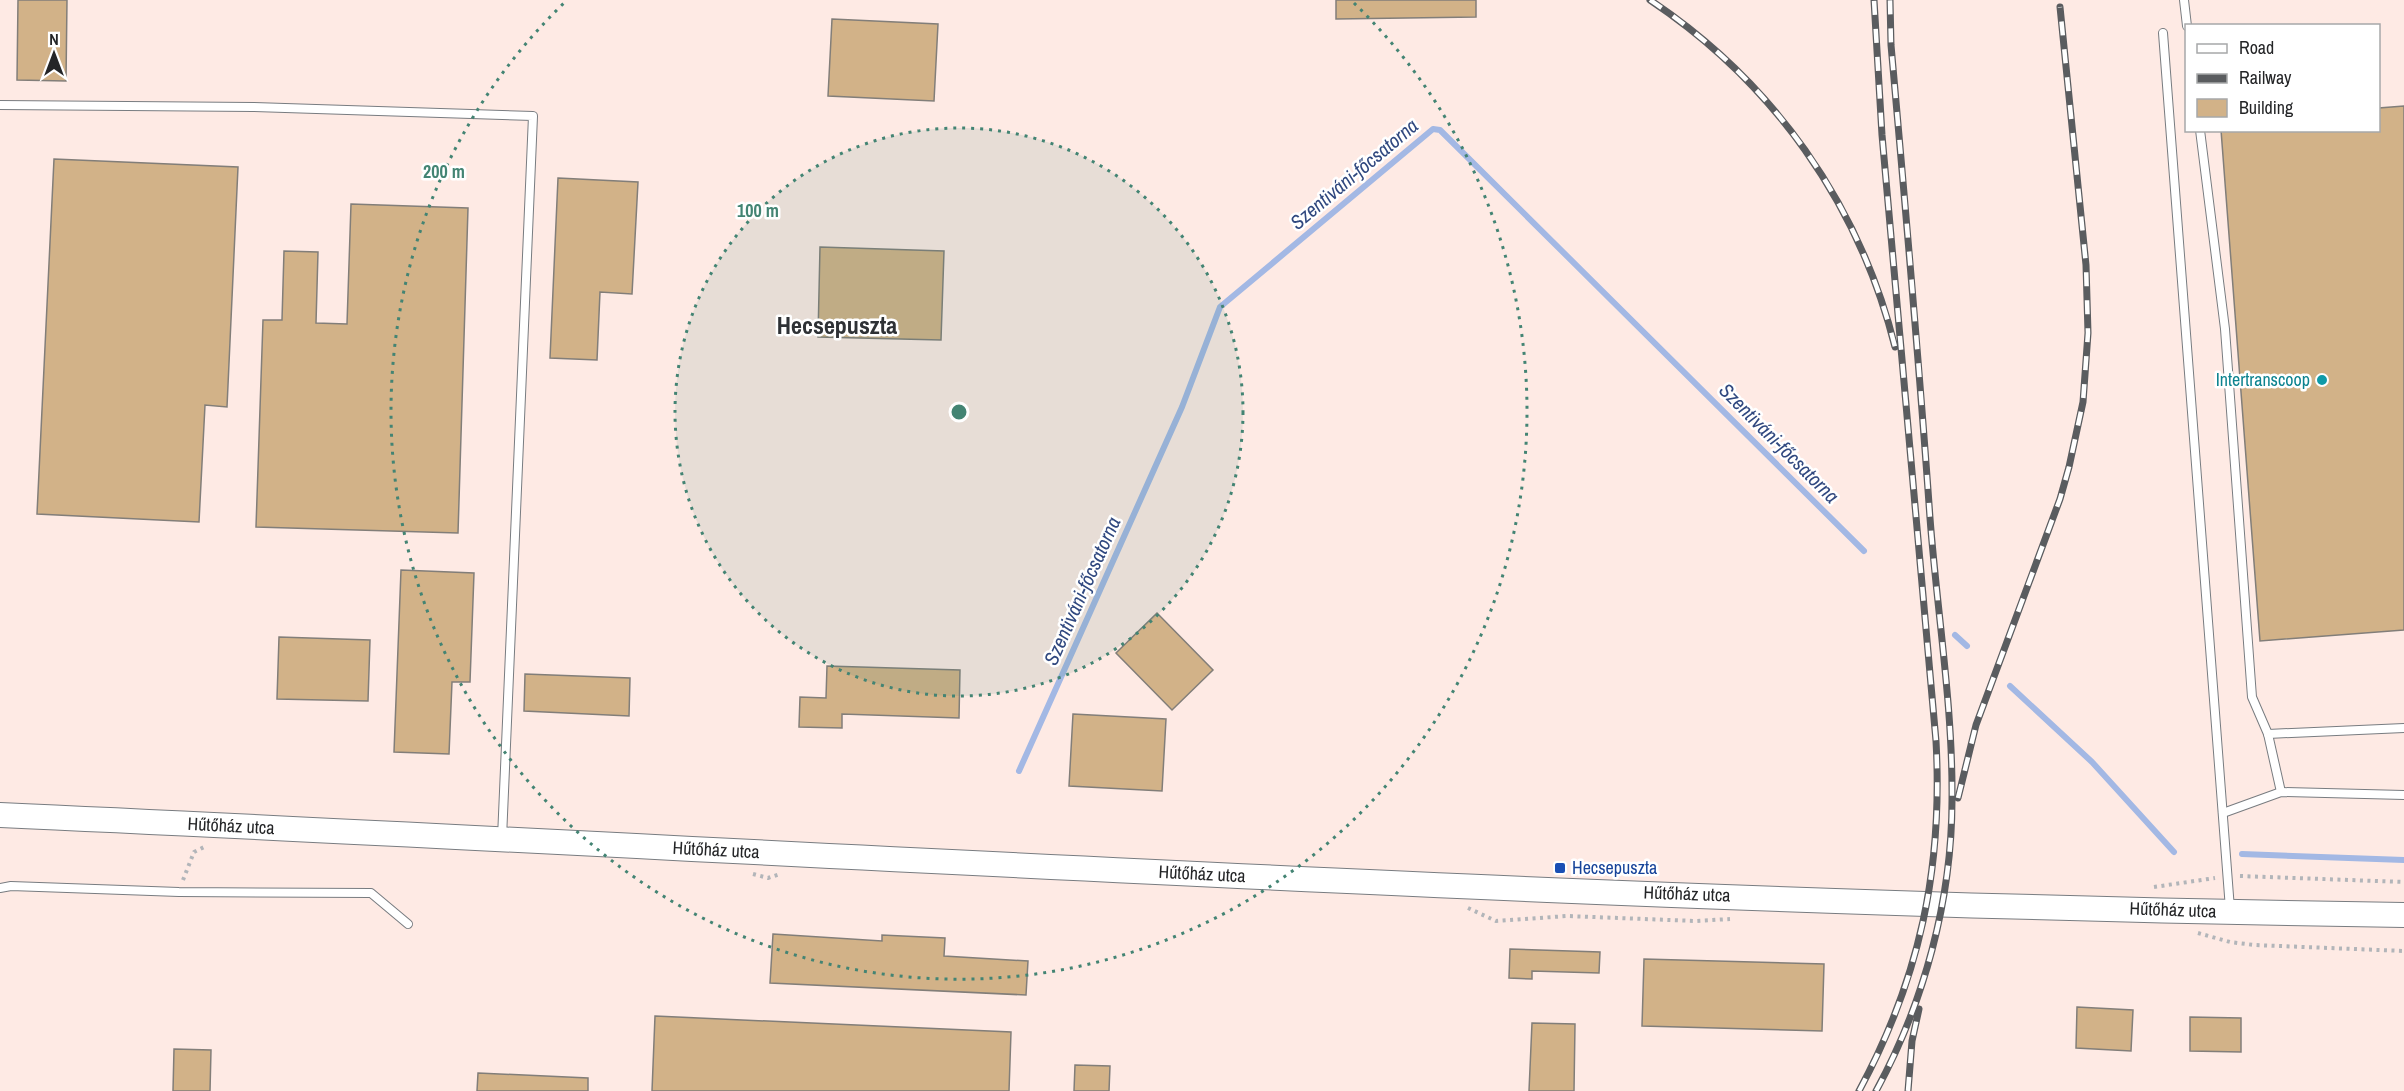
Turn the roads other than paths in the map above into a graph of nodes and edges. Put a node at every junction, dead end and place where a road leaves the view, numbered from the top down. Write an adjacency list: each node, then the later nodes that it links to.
1 (2184, 0): 2 (lane)
2 (2187, 24)
3 (2163, 33): 10 (lane)
4 (0, 105): 12 (lane)
5 (2200, 132): 7 (lane)
6 (2404, 728): 7 (lane)
7 (2268, 734): 8 (lane)
8 (2282, 792): 9 (lane); 10 (lane)
9 (2404, 795)
10 (2223, 813): 14 (lane)
11 (0, 815): 12 (street, Hűtőház utca)
12 (502, 840): 14 (street, Hűtőház utca)
13 (0, 888): 16 (lane)
14 (2230, 912): 15 (street, Hűtőház utca)
15 (2404, 915)
16 (408, 924)

